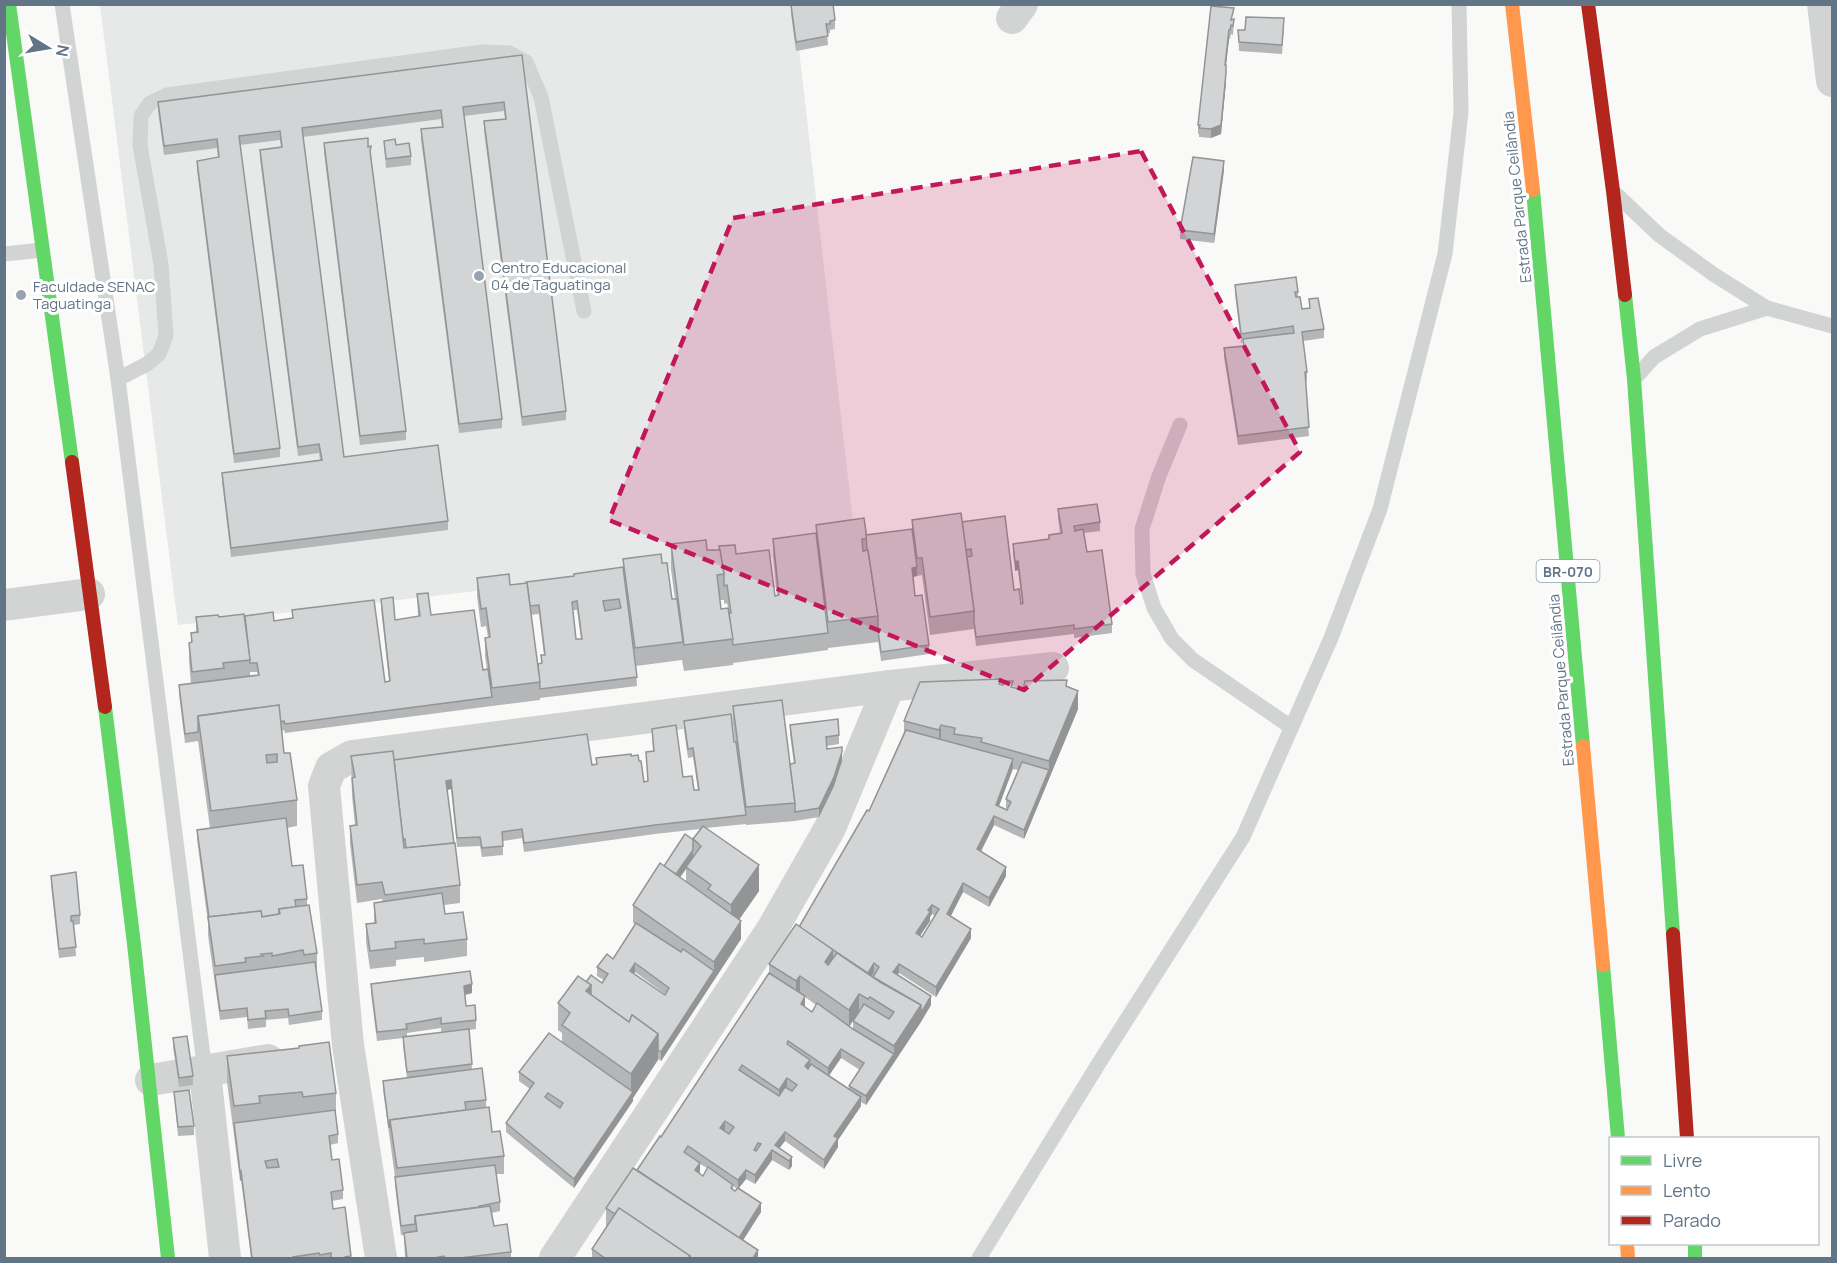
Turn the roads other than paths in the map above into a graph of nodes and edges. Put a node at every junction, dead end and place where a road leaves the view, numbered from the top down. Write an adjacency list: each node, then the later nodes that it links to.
1 (9, 4): 9 (main road)
2 (62, 4): 14 (lane)
3 (1459, 4): 21 (lane)
4 (1512, 4): 25 (main road, Estrada Parque Ceilândia / BR-070)
5 (1588, 4): 8 (main road)
6 (1823, 4): 7 (street)
7 (1833, 81)
8 (1613, 191): 11 (lane); 15 (main road)
9 (42, 250): 10 (lane); 17 (main road)
10 (4, 254)
11 (1767, 308): 13 (lane); 15 (lane)
12 (584, 311): 14 (lane)
13 (1833, 327)
14 (118, 379): 23 (lane)
15 (1634, 379): 26 (main road)
16 (1180, 425): 21 (lane)
17 (89, 594): 18 (street); 24 (main road)
18 (4, 605)
19 (1053, 668): 20 (street)
20 (889, 686): 29 (street); 30 (street)
21 (1292, 727): 31 (lane)
22 (293, 1055): 23 (street)
23 (205, 1072): 24 (street); 28 (street)
24 (151, 1080): 27 (main road)
25 (1618, 1137)
26 (1687, 1137)
27 (168, 1258)
28 (225, 1258)
29 (381, 1258)
30 (555, 1258)
31 (979, 1258)

